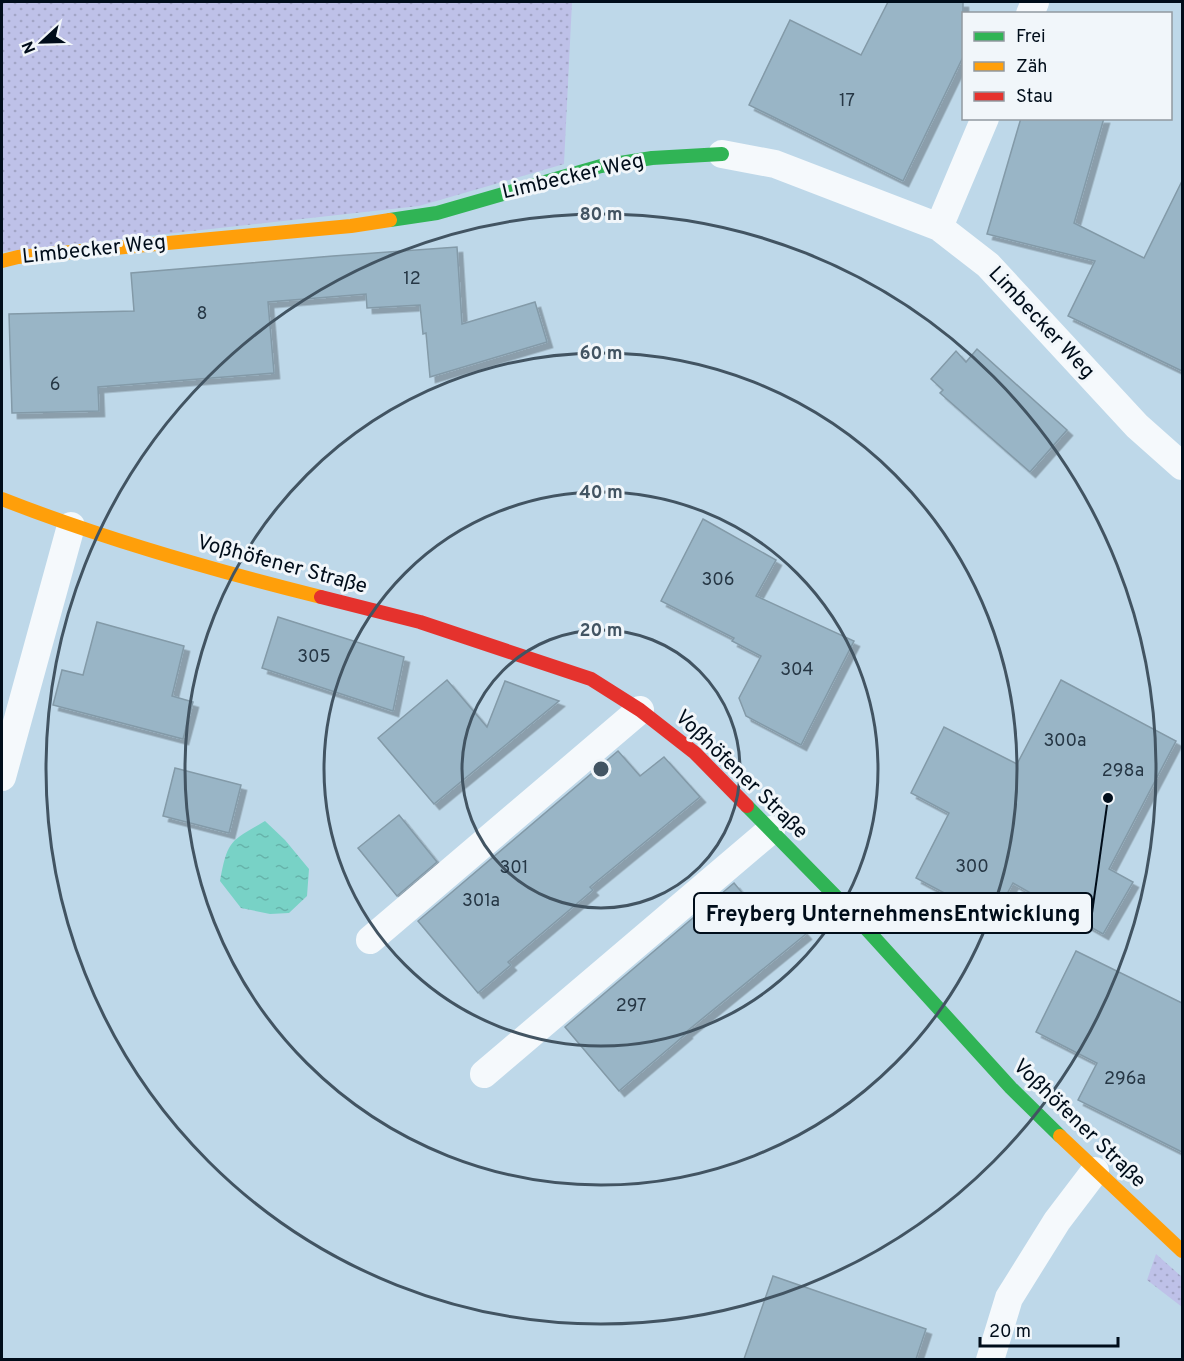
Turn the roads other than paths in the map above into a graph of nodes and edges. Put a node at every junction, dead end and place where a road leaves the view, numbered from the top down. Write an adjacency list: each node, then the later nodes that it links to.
1 (984, 120): 3 (lane)
2 (722, 154): 3 (lane, Limbecker Weg); 4 (street, Limbecker Weg)
3 (939, 227): 5 (lane, Limbecker Weg)
4 (2, 261)
5 (1182, 466)
6 (2, 499): 7 (street, Voßhöfener Straße)
7 (71, 526): 8 (lane); 9 (street, Voßhöfener Straße)
8 (13, 694): 10 (lane)
9 (640, 710): 11 (street, Voßhöfener Straße); 12 (lane)
10 (2, 777)
11 (771, 830): 13 (lane); 14 (street, Voßhöfener Straße)
12 (370, 940)
13 (484, 1074)
14 (1095, 1171): 15 (street, Voßhöfener Straße); 16 (lane)
15 (1182, 1251)
16 (990, 1359)

